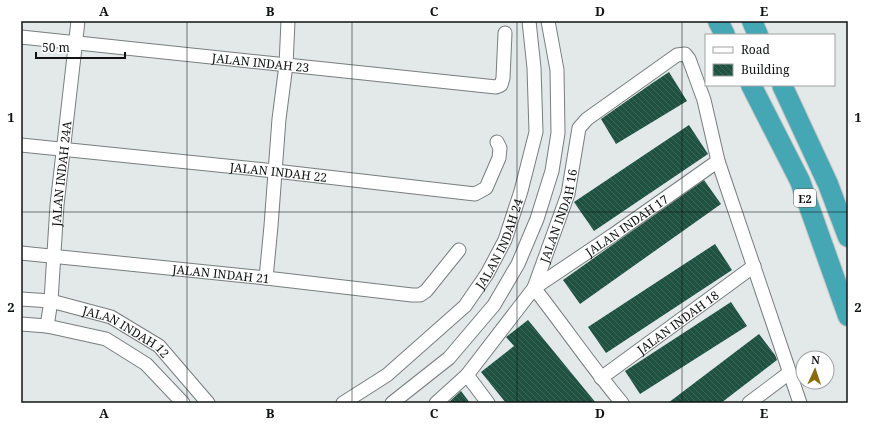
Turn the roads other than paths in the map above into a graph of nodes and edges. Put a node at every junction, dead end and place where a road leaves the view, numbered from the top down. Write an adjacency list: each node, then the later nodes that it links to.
1 (78, 21): 11 (street, JALAN INDAH 24A)
2 (288, 21): 12 (street)
3 (529, 21): 37 (street, JALAN INDAH 24)
4 (548, 21): 38 (street, JALAN INDAH 24)
5 (718, 21): 8 (highway)
6 (752, 21): 9 (highway)
7 (505, 33): 12 (street, JALAN INDAH 23)
8 (724, 34)
9 (758, 34)
10 (21, 37): 11 (street, JALAN INDAH 23)
11 (76, 43): 12 (street, JALAN INDAH 23); 17 (street, JALAN INDAH 24A)
12 (286, 65): 19 (street)
13 (752, 86): 29 (highway, E2)
14 (782, 86): 20 (highway, E2)
15 (497, 142): 19 (street, JALAN INDAH 22)
16 (21, 145): 17 (street, JALAN INDAH 22)
17 (63, 149): 19 (street, JALAN INDAH 22); 23 (street, JALAN INDAH 24A)
18 (718, 160): 24 (street); 26 (street, JALAN INDAH 17); 26 (street, JALAN INDAH 16)
19 (275, 171): 25 (street)
20 (848, 237)
21 (459, 250): 25 (street, JALAN INDAH 21)
22 (21, 253): 23 (street, JALAN INDAH 21)
23 (53, 256): 25 (street, JALAN INDAH 21); 28 (street, JALAN INDAH 24A)
24 (754, 266): 32 (street); 34 (street, JALAN INDAH 18)
25 (266, 278)
26 (534, 288): 33 (street); 34 (street)
27 (21, 299): 28 (street, JALAN INDAH 12)
28 (51, 301): 31 (street, JALAN INDAH 24A); 36 (street, JALAN INDAH 12)
29 (848, 316)
30 (21, 324): 31 (street, JALAN INDAH 12)
31 (47, 326): 35 (street, JALAN INDAH 12)
32 (790, 373): 42 (street); 43 (street)
33 (467, 375): 39 (street); 40 (street)
34 (601, 378): 41 (street)
35 (183, 403)
36 (208, 403)
37 (343, 403)
38 (392, 403)
39 (436, 403)
40 (488, 403)
41 (622, 403)
42 (748, 403)
43 (800, 403)

